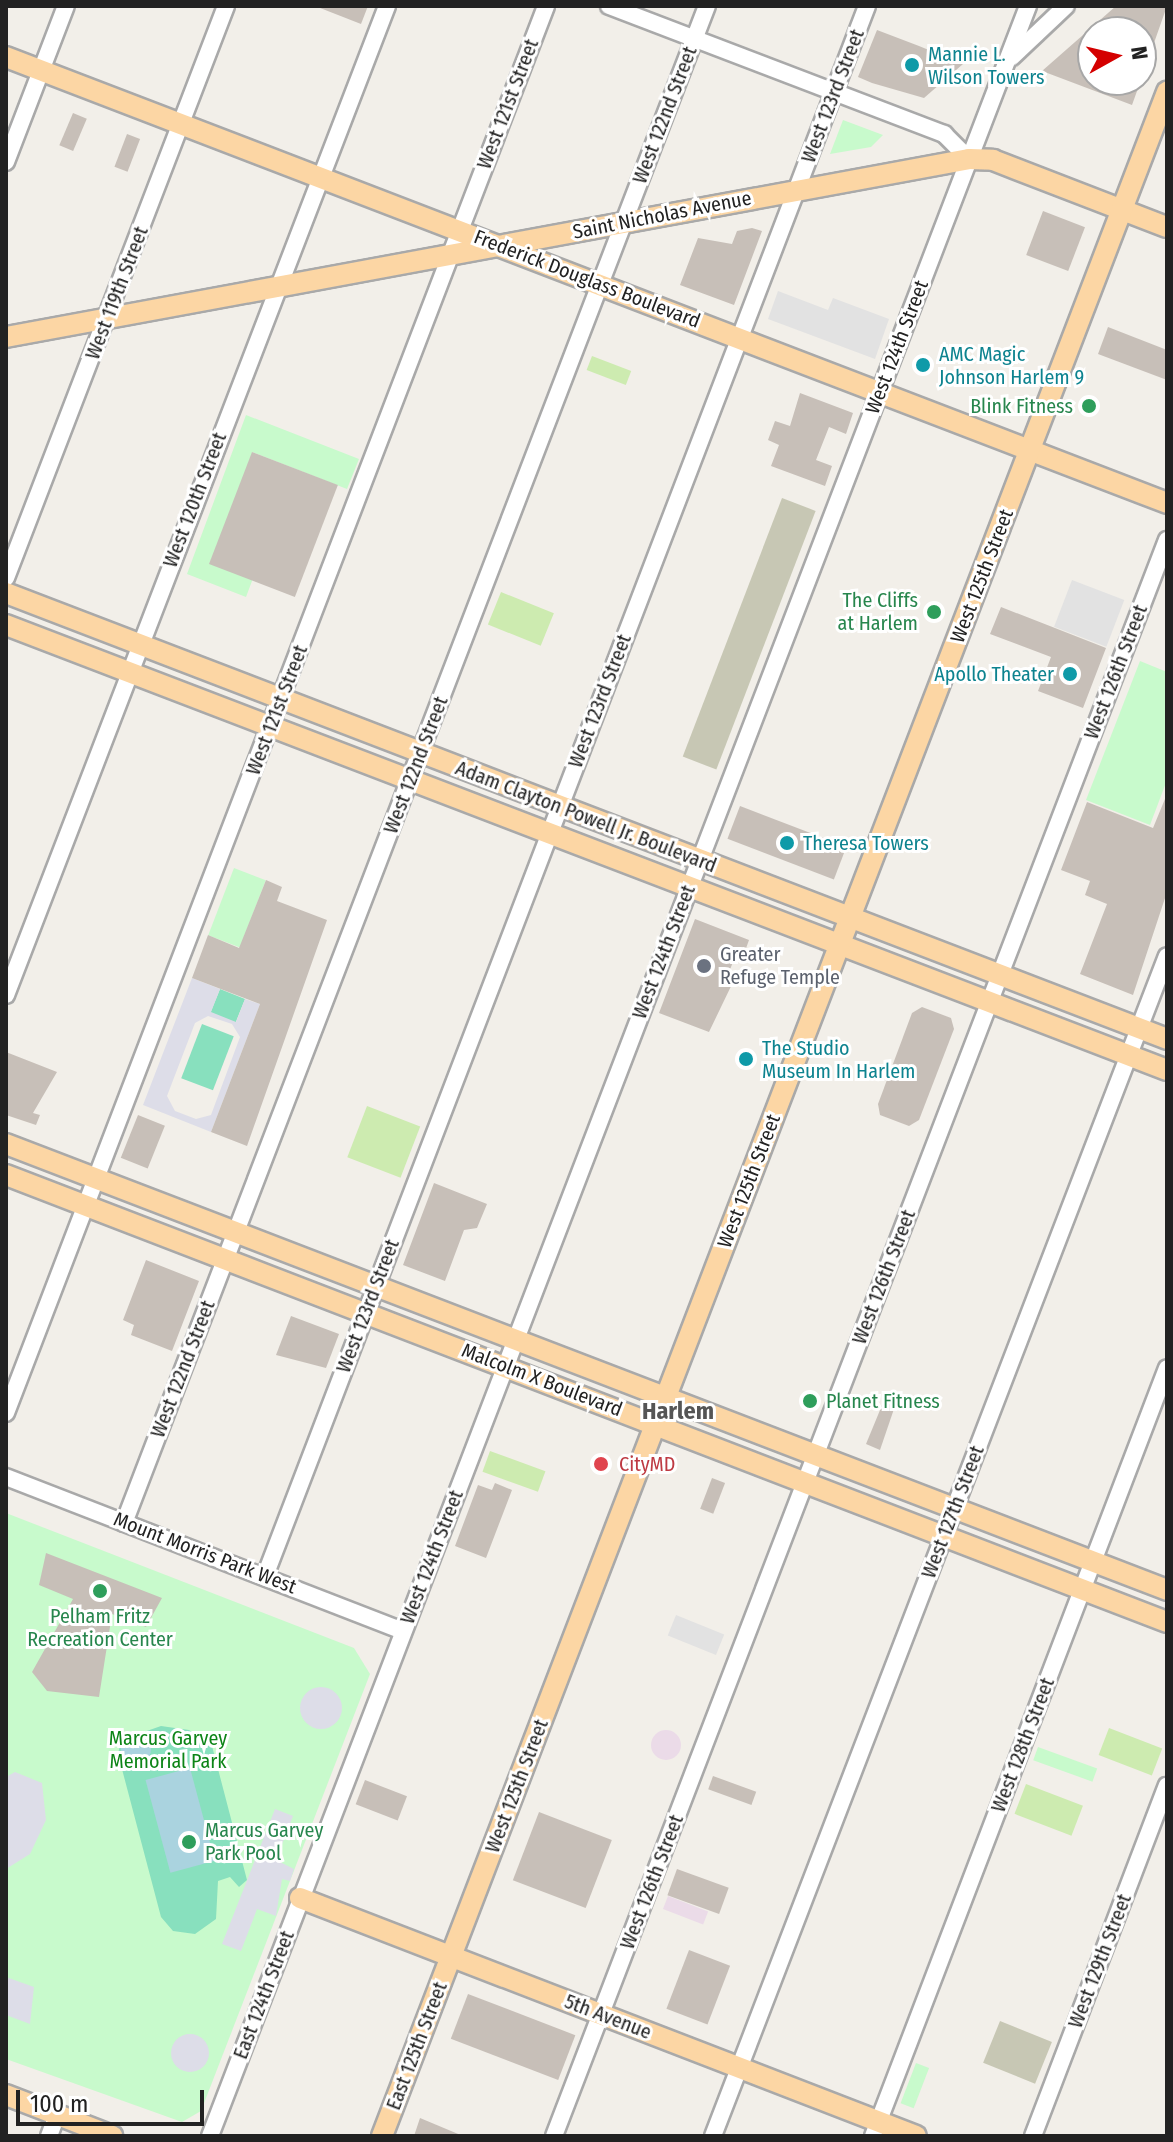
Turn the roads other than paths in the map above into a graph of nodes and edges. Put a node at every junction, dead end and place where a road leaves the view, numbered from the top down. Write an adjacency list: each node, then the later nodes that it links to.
1 (66, 6): 13 (street)
2 (226, 6): 16 (street, West 119th Street)
3 (387, 6): 19 (street, West 120th Street)
4 (546, 6): 24 (street, West 121st Street)
5 (609, 6): 10 (street)
6 (707, 6): 10 (street, West 122nd Street)
7 (867, 6): 14 (street, West 123rd Street)
8 (1028, 6): 12 (street, West 124th Street)
9 (1066, 6): 12 (street)
10 (695, 37): 14 (street); 22 (street, West 122nd Street)
11 (6, 57): 13 (main road, Frederick Douglass Boulevard)
12 (1008, 61): 17 (street, West 124th Street)
13 (41, 71): 16 (main road, Frederick Douglass Boulevard); 18 (street)
14 (835, 92): 17 (street); 20 (street, West 123rd Street)
15 (1167, 92): 21 (main road, West 125th Street)
16 (180, 124): 19 (main road, Frederick Douglass Boulevard); 29 (street, West 119th Street)
17 (969, 159): 20 (main road, Saint Nicholas Avenue); 21 (main road, Saint Nicholas Avenue); 32 (street, West 124th Street)
18 (6, 162)
19 (320, 178): 24 (main road, Frederick Douglass Boulevard); 28 (street, West 120th Street)
20 (797, 190): 22 (main road, Saint Nicholas Avenue); 31 (street, West 123rd Street)
21 (1122, 210): 23 (main road, Saint Nicholas Avenue); 33 (main road, West 125th Street)
22 (624, 222): 25 (main road, Saint Nicholas Avenue); 27 (street, West 122nd Street)
23 (1167, 227)
24 (460, 231): 25 (main road, Frederick Douglass Boulevard); 26 (street, West 121st Street)
25 (497, 246): 26 (main road, Saint Nicholas Avenue); 27 (main road, Frederick Douglass Boulevard)
26 (451, 254): 28 (main road, Saint Nicholas Avenue); 41 (street, West 121st Street)
27 (599, 285): 31 (main road, Frederick Douglass Boulevard); 43 (street, West 122nd Street)
28 (278, 286): 29 (main road, Saint Nicholas Avenue); 39 (street, West 120th Street)
29 (108, 320): 30 (main road, Saint Nicholas Avenue); 36 (street, West 119th Street)
30 (6, 337)
31 (739, 338): 32 (main road, Frederick Douglass Boulevard); 45 (street, West 123rd Street)
32 (880, 391): 33 (main road, Frederick Douglass Boulevard); 47 (street, West 124th Street)
33 (1031, 449): 34 (main road, Frederick Douglass Boulevard); 49 (main road, West 125th Street)
34 (1167, 503)
35 (1167, 540): 52 (street, West 126th Street)
36 (6, 578)
37 (6, 593): 39 (main road, Adam Clayton Powell Jr. Boulevard)
38 (6, 625): 40 (main road, Adam Clayton Powell Jr. Boulevard)
39 (140, 645): 40 (street, West 120th Street); 41 (main road, Adam Clayton Powell Jr. Boulevard)
40 (129, 672): 42 (main road, Adam Clayton Powell Jr. Boulevard); 53 (street, West 120th Street)
41 (281, 699): 42 (street, West 121st Street); 43 (main road, Adam Clayton Powell Jr. Boulevard)
42 (271, 726): 44 (main road, Adam Clayton Powell Jr. Boulevard); 61 (street, West 121st Street)
43 (421, 753): 44 (street, West 122nd Street); 45 (main road, Adam Clayton Powell Jr. Boulevard)
44 (411, 780): 46 (main road, Adam Clayton Powell Jr. Boulevard); 63 (street, West 122nd Street)
45 (560, 807): 46 (street, West 123rd Street); 47 (main road, Adam Clayton Powell Jr. Boulevard)
46 (550, 834): 48 (main road, Adam Clayton Powell Jr. Boulevard); 65 (street, West 123rd Street)
47 (700, 860): 48 (street, West 124th Street); 49 (main road, Adam Clayton Powell Jr. Boulevard)
48 (690, 887): 50 (main road, Adam Clayton Powell Jr. Boulevard); 67 (street, West 124th Street)
49 (850, 918): 50 (main road, West 125th Street); 52 (main road, Adam Clayton Powell Jr. Boulevard)
50 (840, 944): 54 (main road, Adam Clayton Powell Jr. Boulevard); 70 (main road, West 125th Street)
51 (1167, 956): 55 (street, West 127th Street)
52 (1001, 974): 54 (street, West 126th Street); 55 (main road, Adam Clayton Powell Jr. Boulevard)
53 (6, 995)
54 (990, 1000): 57 (main road, Adam Clayton Powell Jr. Boulevard); 73 (street, West 126th Street)
55 (1139, 1028): 56 (main road, Adam Clayton Powell Jr. Boulevard); 57 (street, West 127th Street)
56 (1167, 1039)
57 (1128, 1056): 58 (main road, Adam Clayton Powell Jr. Boulevard); 76 (street, West 127th Street)
58 (1167, 1070)
59 (6, 1144): 61 (main road, Malcolm X Boulevard)
60 (6, 1175): 62 (main road, Malcolm X Boulevard)
61 (96, 1178): 62 (street, West 121st Street); 63 (main road, Malcolm X Boulevard)
62 (86, 1205): 64 (main road, Malcolm X Boulevard); 71 (street, West 121st Street)
63 (235, 1232): 64 (street, West 122nd Street); 65 (main road, Malcolm X Boulevard)
64 (225, 1259): 66 (main road, Malcolm X Boulevard); 77 (street, West 122nd Street)
65 (376, 1285): 66 (street, West 123rd Street); 67 (main road, Malcolm X Boulevard)
66 (366, 1312): 68 (main road, Malcolm X Boulevard); 80 (street, West 123rd Street)
67 (515, 1341): 68 (street, West 124th Street); 70 (main road, Malcolm X Boulevard)
68 (505, 1366): 72 (main road, Malcolm X Boulevard); 84 (street, West 124th Street)
69 (1167, 1368): 79 (street, West 128th Street)
70 (666, 1397): 72 (main road, West 125th Street); 73 (main road, Malcolm X Boulevard)
71 (6, 1413)
72 (656, 1424): 75 (main road, Malcolm X Boulevard); 87 (main road, West 125th Street)
73 (815, 1455): 75 (street, West 126th Street); 76 (main road, Malcolm X Boulevard)
74 (6, 1477): 77 (street, Mount Morris Park West)
75 (806, 1480): 78 (main road, Malcolm X Boulevard); 88 (street, West 126th Street)
76 (954, 1509): 78 (street, West 127th Street); 79 (main road, Malcolm X Boulevard)
77 (124, 1523): 80 (street, Mount Morris Park West)
78 (944, 1535): 81 (main road, Malcolm X Boulevard); 89 (street, West 127th Street)
79 (1093, 1562): 81 (street, West 128th Street); 82 (main road, Malcolm X Boulevard)
80 (265, 1576): 84 (street, Mount Morris Park West)
81 (1082, 1590): 83 (main road, Malcolm X Boulevard); 92 (street, West 128th Street)
82 (1167, 1590)
83 (1167, 1622)
84 (403, 1631): 86 (street, West 124th Street)
85 (1167, 1786): 100 (street, West 129th Street)
86 (300, 1898): 87 (main road, 5th Avenue); 95 (street, East 124th Street)
87 (452, 1955): 88 (main road, 5th Avenue); 96 (main road, East 125th Street)
88 (601, 2014): 89 (main road, 5th Avenue); 97 (street, West 126th Street)
89 (739, 2068): 92 (main road, 5th Avenue); 98 (street, West 127th Street)
90 (6, 2095): 91 (main road)
91 (57, 2115): 93 (street); 94 (main road)
92 (876, 2129): 99 (main road, 5th Avenue)
93 (49, 2136)
94 (112, 2136)
95 (210, 2136)
96 (382, 2136)
97 (554, 2136)
98 (713, 2136)
99 (916, 2136)
100 (1033, 2136)

